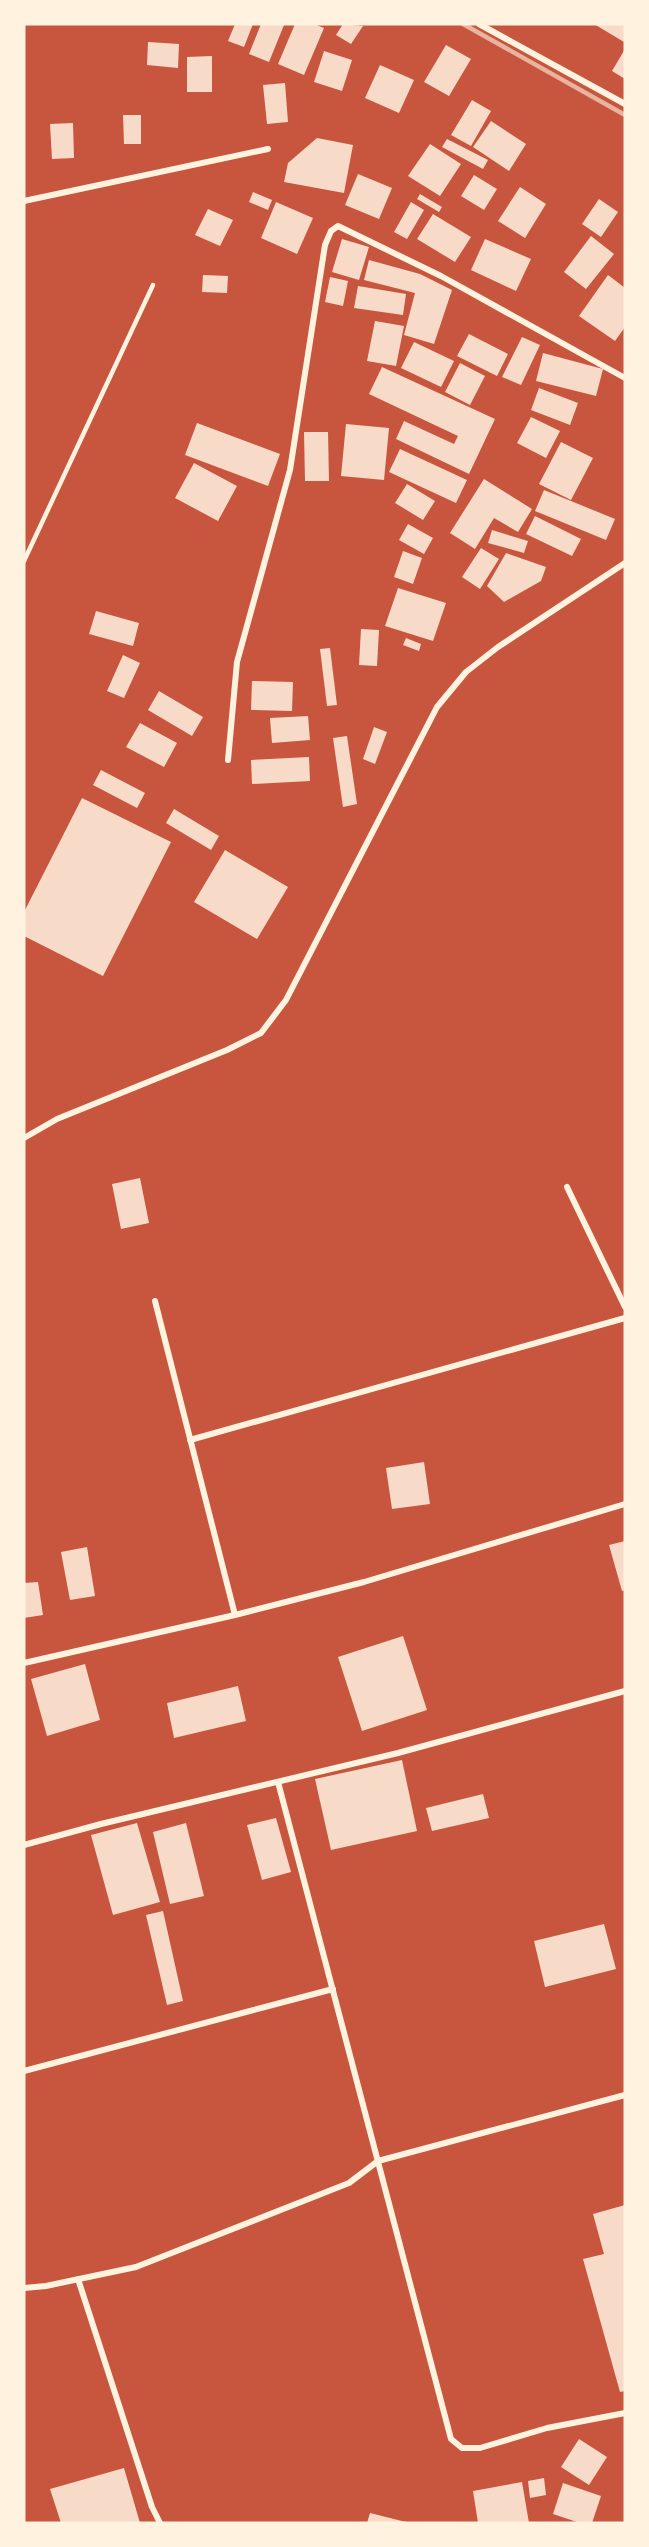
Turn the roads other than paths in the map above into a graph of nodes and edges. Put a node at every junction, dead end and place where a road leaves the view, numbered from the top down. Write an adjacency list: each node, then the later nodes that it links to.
1 (479, 24): 2 (street)
2 (625, 104)
3 (268, 149): 4 (street)
4 (24, 201)
5 (153, 285): 7 (lane)
6 (625, 378): 9 (street)
7 (24, 561)
8 (625, 563): 10 (street)
9 (228, 760)
10 (24, 1138)
11 (567, 1187): 13 (street)
12 (155, 1301): 15 (street)
13 (625, 1307)
14 (625, 1318): 15 (street)
15 (190, 1440): 17 (street)
16 (625, 1504): 17 (street)
17 (235, 1615): 18 (street)
18 (24, 1663)
19 (625, 1691): 20 (street)
20 (278, 1782): 21 (street); 22 (street)
21 (24, 1845)
22 (333, 1989): 23 (street); 25 (street)
23 (24, 2071)
24 (625, 2095): 25 (street)
25 (378, 2161): 26 (street); 28 (street)
26 (78, 2279): 27 (street); 29 (street)
27 (24, 2288)
28 (625, 2412)
29 (160, 2523)

